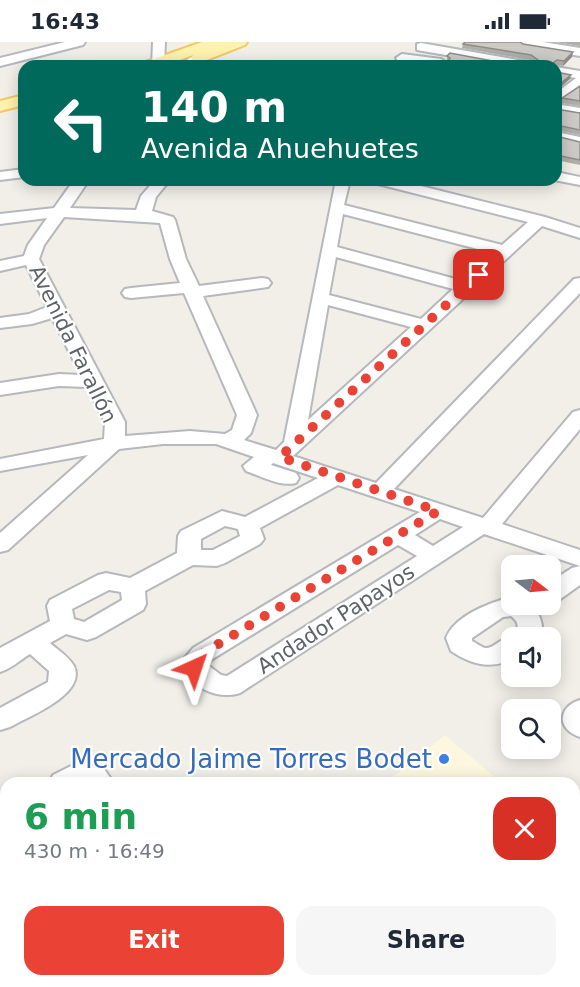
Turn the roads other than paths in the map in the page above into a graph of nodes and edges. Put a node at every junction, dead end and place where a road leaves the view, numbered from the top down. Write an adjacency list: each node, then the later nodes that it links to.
1 (79, 42): 14 (street)
2 (159, 42): 9 (street)
3 (216, 42): 10 (main road)
4 (240, 42): 11 (main road)
5 (408, 42): 8 (street)
6 (523, 42): 7 (street)
7 (580, 52)
8 (414, 54): 12 (street); 13 (street)
9 (155, 60)
10 (167, 60)
11 (199, 60)
12 (436, 60)
13 (472, 60)
14 (0, 62)
15 (562, 74): 16 (street)
16 (579, 82): 17 (street); 18 (street)
17 (562, 83)
18 (562, 95)
19 (18, 102): 20 (main road)
20 (0, 106)
21 (562, 109): 23 (street)
22 (18, 110): 24 (main road)
23 (580, 112)
24 (0, 114)
25 (562, 137): 26 (street)
26 (580, 141)
27 (562, 168): 28 (street)
28 (580, 172)
29 (18, 174): 30 (street)
30 (0, 176)
31 (562, 177): 32 (street)
32 (580, 181)
33 (78, 186): 38 (street, Avenida Farallón)
34 (158, 186): 39 (street)
35 (342, 186): 37 (street)
36 (403, 186): 41 (street)
37 (336, 208): 43 (street); 44 (street)
38 (59, 212): 39 (street); 40 (street); 45 (street, Avenida Farallón)
39 (142, 216): 50 (street)
40 (0, 219)
41 (539, 220): 42 (street); 44 (street)
42 (580, 233)
43 (329, 250): 49 (street); 52 (street)
44 (506, 251): 49 (street)
45 (32, 264): 46 (street); 53 (street, Avenida Farallón)
46 (2, 266)
47 (262, 283): 50 (street)
48 (580, 284): 65 (street)
49 (466, 286): 55 (street)
50 (192, 290): 51 (street); 59 (street)
51 (131, 293)
52 (321, 298): 55 (street); 61 (street)
53 (60, 316): 54 (street); 56 (street, Avenida Farallón)
54 (0, 323)
55 (424, 325): 61 (street)
56 (92, 375): 57 (street); 60 (street, Avenida Farallón)
57 (0, 389)
58 (580, 416): 68 (street, Andador Papayos)
59 (228, 441): 60 (street); 61 (street)
60 (114, 443): 62 (street); 70 (street, Avenida Farallón)
61 (269, 456): 63 (street); 64 (street)
62 (0, 465)
63 (337, 477): 65 (street); 67 (street)
64 (288, 478)
65 (380, 491): 66 (street)
66 (438, 511): 68 (street); 69 (street, Andador Papayos)
67 (248, 525): 72 (street); 72 (street)
68 (485, 526): 71 (street, Andador Papayos); 73 (street)
69 (397, 536): 71 (street); 71 (street, Andador Papayos)
70 (0, 545)
71 (434, 556)
72 (189, 557): 75 (street)
73 (580, 558)
74 (580, 574): 76 (street)
75 (133, 587): 78 (street); 78 (street)
76 (561, 587)
77 (501, 610): 80 (street)
78 (63, 625): 79 (street)
79 (33, 642): 81 (street); 83 (street)
80 (501, 654)
81 (0, 663)
82 (580, 711): 84 (street)
83 (0, 720)
84 (580, 727)
85 (73, 777): 86 (street)
86 (94, 777)

